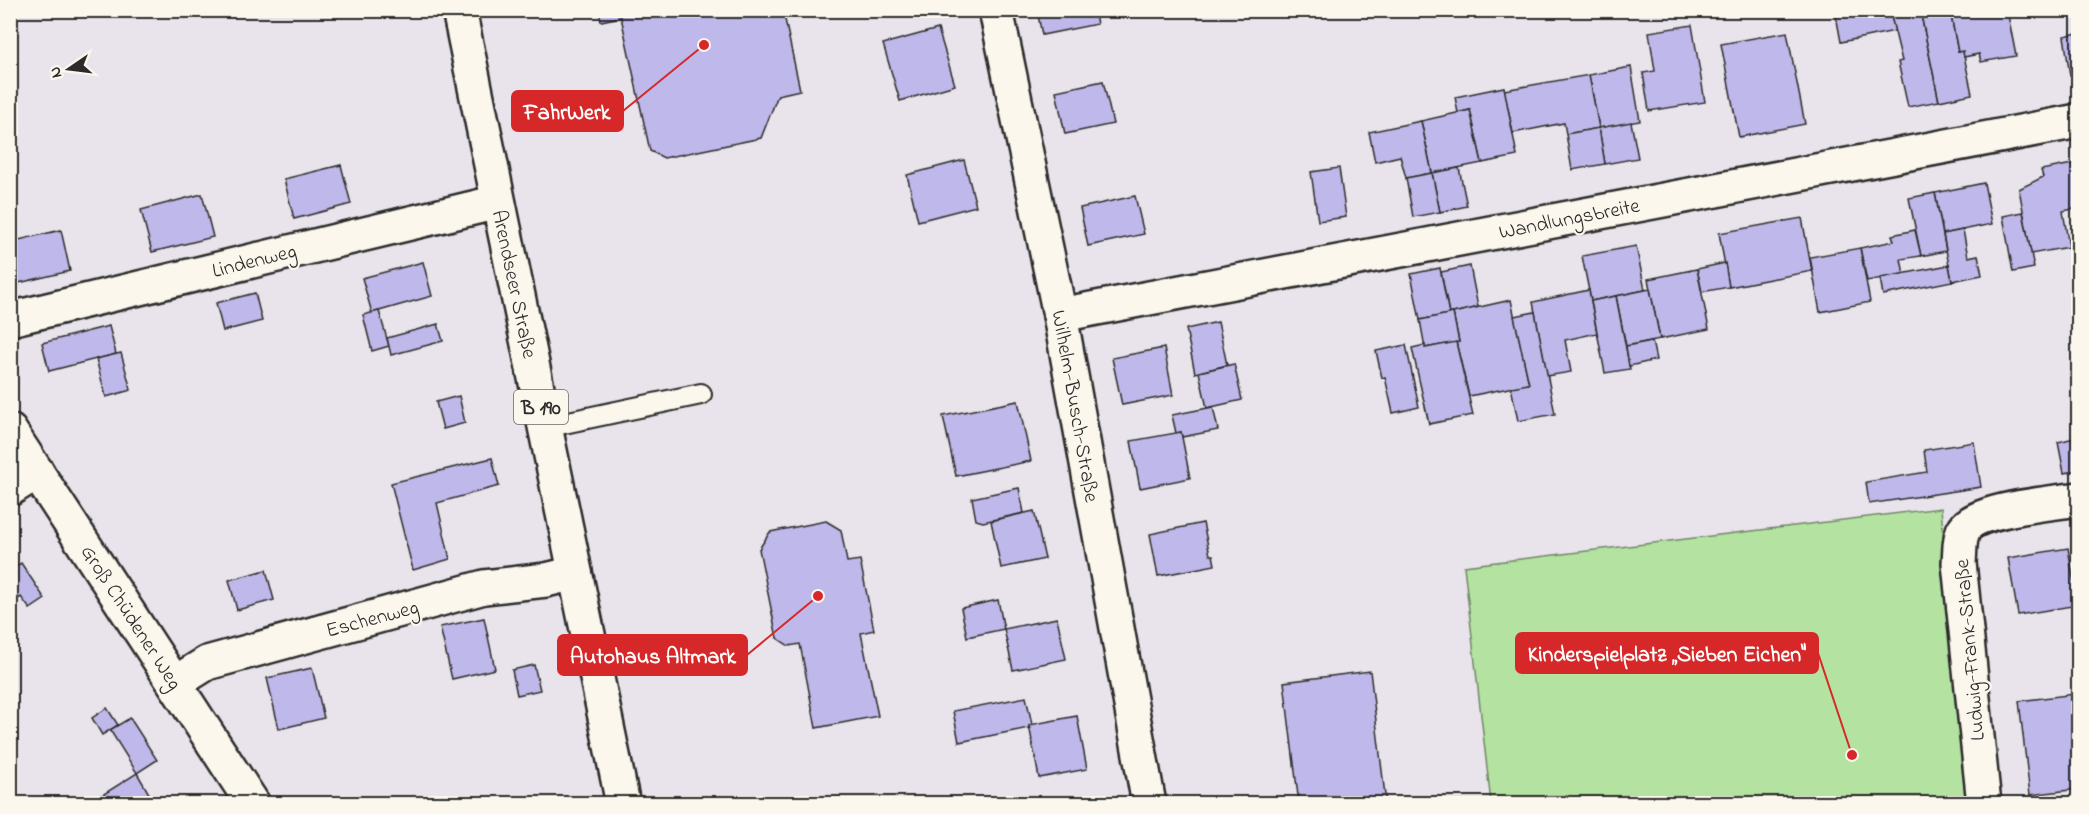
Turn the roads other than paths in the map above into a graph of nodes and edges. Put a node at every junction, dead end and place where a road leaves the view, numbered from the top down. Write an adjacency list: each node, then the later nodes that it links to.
1 (459, 10): 4 (street, Arendseer Straße / B 190)
2 (996, 10): 5 (street, Wilhelm-Busch-Straße)
3 (2079, 121): 5 (street, Wandlungsbreite)
4 (498, 202): 6 (street, Lindenweg); 8 (street, Arendseer Straße / B 190)
5 (1060, 315): 16 (street, Wilhelm-Busch-Straße)
6 (10, 319)
7 (701, 394): 8 (lane)
8 (545, 427): 12 (street, Arendseer Straße / B 190)
9 (10, 431): 10 (street, Groß Chüdener Weg)
10 (24, 480): 13 (street, Groß Chüdener Weg)
11 (2079, 499): 17 (street, Ludwig-Frank-Straße)
12 (575, 573): 13 (street, Eschenweg); 15 (street, Arendseer Straße / B 190)
13 (175, 683): 14 (street, Groß Chüdener Weg)
14 (253, 804)
15 (623, 804)
16 (1149, 804)
17 (1983, 804)

